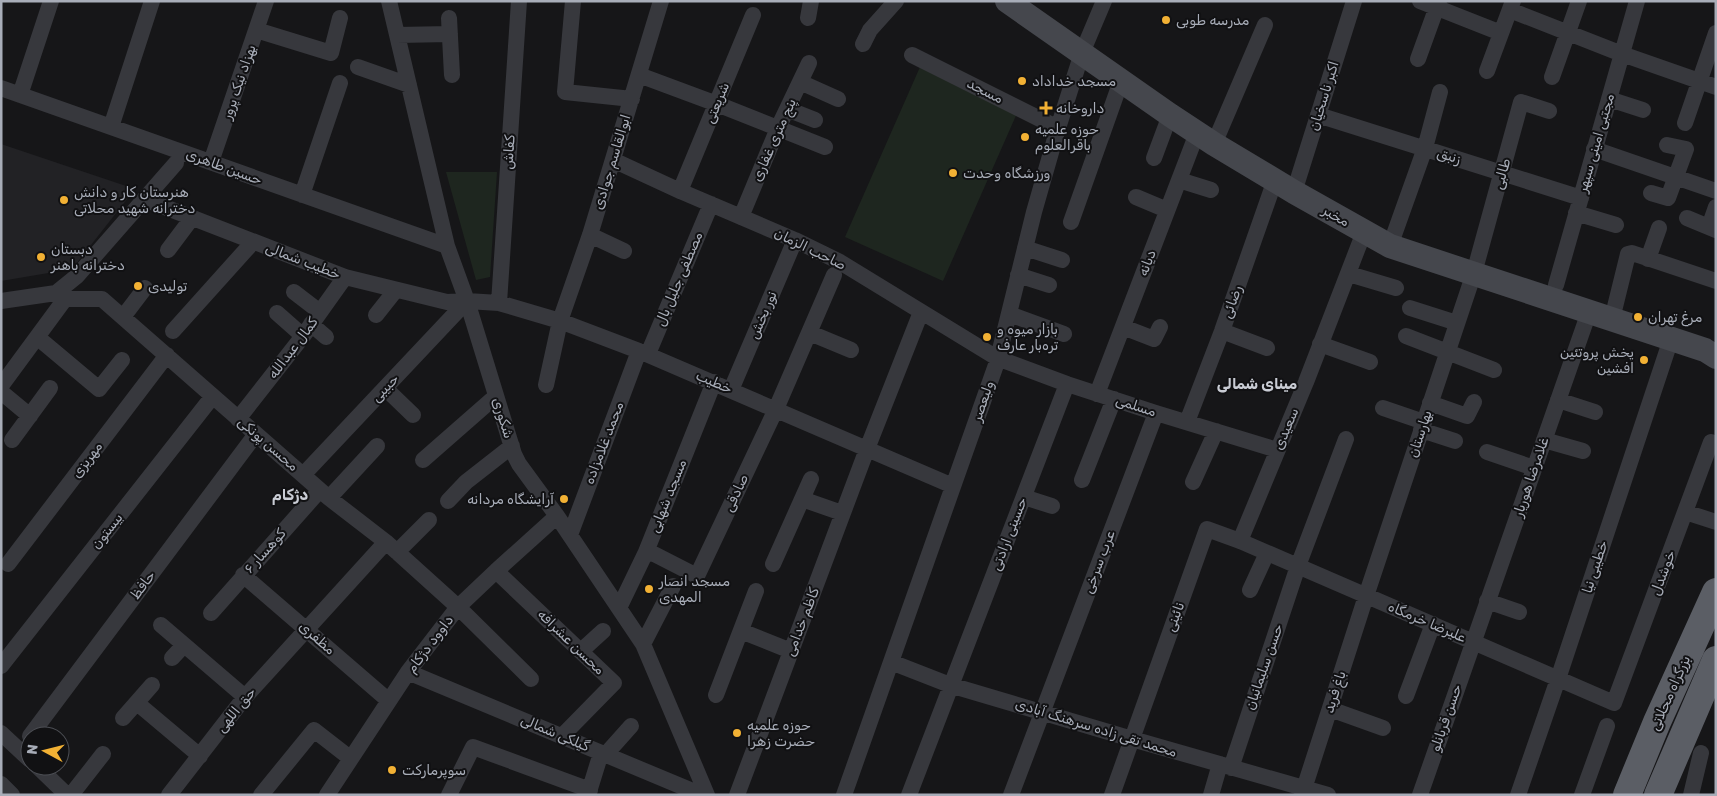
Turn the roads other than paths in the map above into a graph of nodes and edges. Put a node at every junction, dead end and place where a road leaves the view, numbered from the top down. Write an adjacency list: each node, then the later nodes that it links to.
1 (51, 1): 46 (street)
2 (152, 1): 58 (street)
3 (266, 1): 22 (street, بهزاد نیک پرور)
4 (389, 1): 26 (street, شکوری)
5 (518, 1): 118 (street, کفاش)
6 (573, 1): 47 (street)
7 (660, 1): 36 (street, ابوالقاسم جوادی)
8 (811, 1): 20 (street)
9 (896, 1): 27 (street)
10 (1007, 1): 28 (main road, مخبر)
11 (1104, 1): 28 (street, ولیعصر)
12 (1354, 1): 54 (street, اکبر ناسخیان)
13 (1420, 1): 16 (street)
14 (1579, 1): 23 (street)
15 (1636, 1): 29 (street, مجتبی امینی سپهر)
16 (1438, 4): 25 (street); 31 (street)
17 (1512, 6): 23 (street); 25 (street)
18 (753, 15): 50 (street, شریعتی)
19 (340, 18): 22 (street)
20 (808, 18)
21 (1265, 25): 61 (street, دیانه)
22 (256, 30): 68 (street, بهزاد نیک پرور)
23 (1568, 33): 29 (street); 37 (street)
24 (1716, 33): 39 (street)
25 (1501, 34): 34 (street)
26 (398, 35): 35 (street); 42 (street, شکوری)
27 (864, 44)
28 (1082, 53): 38 (main road, مخبر); 60 (street, ولیعصر)
29 (1622, 54): 39 (street); 49 (street, مجتبی امینی سپهر)
30 (912, 55): 60 (street, مسجد)
31 (1418, 59)
32 (808, 63): 40 (street, پنج متری غفاری)
33 (358, 66): 42 (street)
34 (1487, 71)
35 (452, 75)
36 (639, 75): 47 (street, ابوالقاسم جوادی); 50 (street)
37 (1552, 77)
38 (1121, 81): 55 (main road, مخبر); 88 (street)
39 (1699, 81): 43 (street); 57 (street)
40 (800, 82): 48 (street); 51 (street, پنج متری غفاری)
41 (340, 83): 78 (street)
42 (409, 85): 96 (street, شکوری)
43 (1716, 87)
44 (1, 88): 46 (street, حسین طاهری)
45 (1440, 92): 64 (street)
46 (20, 95): 58 (street, حسین طاهری)
47 (632, 99): 67 (street, ابوالقاسم جوادی)
48 (838, 99)
49 (1609, 99): 52 (street); 65 (street, مجتبی امینی سپهر)
50 (717, 104): 59 (street); 75 (street, شریعتی)
51 (787, 109): 56 (street); 59 (street, پنج متری غفاری)
52 (1643, 110)
53 (1549, 111): 70 (street, طالبی)
54 (1318, 114): 64 (street, زنبق); 73 (street, اکبر ناسخیان)
55 (1170, 115): 61 (main road, مخبر); 66 (street)
56 (815, 120)
57 (1685, 122)
58 (111, 127): 68 (street, حسین طاهری)
59 (778, 128): 63 (street); 85 (street, پنج متری غفاری)
60 (1058, 128): 98 (street, ولیعصر)
61 (1206, 138): 72 (street, دیانه); 73 (main road, مخبر)
62 (1667, 144): 71 (street)
63 (825, 147)
64 (1425, 148): 70 (street, زنبق); 97 (street)
65 (1594, 149): 71 (street); 82 (street, مجتبی امینی سپهر)
66 (1154, 158)
67 (613, 160): 75 (street, صاحب الزمان); 93 (street, ابوالقاسم جوادی)
68 (211, 162): 78 (street, حسین طاهری)
69 (176, 163): 80 (street)
70 (1502, 173): 82 (street, زنبق); 103 (street, طالبی)
71 (1676, 177): 76 (street); 77 (street)
72 (1179, 180): 74 (street); 84 (street, دیانه)
73 (1285, 186): 92 (main road, مخبر); 133 (street, رضائی)
74 (1211, 190)
75 (680, 191): 81 (street, صاحب الزمان)
76 (1716, 191)
77 (1651, 193)
78 (302, 194): 96 (street, حسین طاهری)
79 (1136, 197): 84 (street)
80 (144, 199): 86 (street, خطیب شمالی); 115 (street)
81 (711, 204): 85 (street, صاحب الزمان); 143 (street, مصطفی جلیل بال)
82 (1578, 205): 89 (street, زنبق); 110 (street, مجتبی امینی سپهر)
83 (1716, 207): 91 (street)
84 (1167, 210): 130 (street, دیانه)
85 (740, 217): 94 (street, صاحب الزمان)
86 (192, 218): 95 (street, خطیب شمالی); 99 (street)
87 (1687, 218): 91 (street)
88 (1071, 222)
89 (1616, 225)
90 (1659, 228): 101 (street)
91 (1712, 228)
92 (1364, 232): 97 (main road, مخبر); 104 (street, سعیدی)
93 (590, 235): 100 (street); 127 (street, ابوالقاسم جوادی)
94 (795, 240): 120 (street, صاحب الزمان); 158 (street, نور بخش)
95 (253, 242): 107 (street, خطیب شمالی); 132 (street)
96 (447, 246): 117 (street, شکوری)
97 (1390, 246): 103 (main road, مخبر)
98 (1025, 248): 102 (street); 106 (street, ولیعصر)
99 (168, 250)
100 (624, 251)
101 (1648, 259): 108 (street); 126 (street)
102 (1062, 260)
103 (1474, 273): 121 (main road, مخبر); 128 (street, بهارستان)
104 (1349, 274): 112 (street); 140 (street, سعیدی)
105 (834, 275): 134 (street, صادقی)
106 (1018, 275): 109 (street); 123 (street, ولیعصر)
107 (346, 277): 113 (street, خطیب شمالی); 129 (street, کمال عبدالله)
108 (1716, 281)
109 (1049, 284)
110 (1556, 285)
111 (145, 288): 125 (street)
112 (1396, 288)
113 (395, 291): 117 (street, خطیب شمالی); 124 (street)
114 (294, 292): 129 (street)
115 (61, 296): 116 (street); 125 (street, محسن پونکی); 138 (street)
116 (1, 301)
117 (467, 301): 118 (street, خطیب); 157 (street, حبیبی); 162 (street, شکوری)
118 (499, 303): 127 (street, خطیب)
119 (1410, 308): 128 (street)
120 (920, 312): 147 (street, صاحب الزمان); 185 (street, کاظم خدامی)
121 (1589, 312): 126 (main road, مخبر); 164 (street, غلامرضا هوریار)
122 (277, 314): 129 (street)
123 (1009, 314): 135 (street); 147 (street, ولیعصر)
124 (376, 315)
125 (123, 317): 146 (street, محسن پونکی)
126 (1612, 319): 139 (main road, مخبر)
127 (560, 320): 143 (street, خطیب); 154 (street, ابوالقاسم جوادی)
128 (1457, 323): 145 (street, بهارستان)
129 (311, 324): 137 (street); 173 (street, کمال عبدالله)
130 (1122, 327): 131 (street); 160 (street, دیانه)
131 (1160, 328)
132 (173, 331)
133 (1222, 332): 141 (street); 174 (street, رضائی)
134 (810, 333): 142 (street); 168 (street, صادقی)
135 (1064, 334)
136 (1406, 336): 145 (street)
137 (326, 337)
138 (37, 338): 148 (street); 150 (street)
139 (1671, 339): 144 (main road, مخبر); 242 (street, خطیبی نیا)
140 (1320, 344): 149 (street); 186 (street, سعیدی)
141 (1267, 348)
142 (851, 350)
143 (644, 352): 152 (street, خطیب); 206 (street, محمد غلامزاده)
144 (1712, 352)
145 (1447, 353): 151 (street); 166 (street, بهارستان)
146 (167, 355): 161 (street, محسن پونکی); 211 (street, مهریزی)
147 (996, 358): 153 (street, مسلمی); 195 (street, ولیعصر)
148 (122, 360)
149 (1370, 362)
150 (6, 369): 155 (street)
151 (1494, 370)
152 (714, 382): 158 (street, خطیب); 209 (street, مسجد شهابی)
153 (1067, 384): 160 (street, مسلمی); 197 (street, حسینی ارادتی)
154 (546, 385)
155 (1, 386)
156 (50, 388): 172 (street)
157 (384, 388): 171 (street); 191 (street, حبیبی)
158 (731, 390): 168 (street, خطیب)
159 (1, 392): 172 (street)
160 (1097, 394): 163 (street, مسلمی)
161 (213, 396): 173 (street, محسن پونکی); 239 (street, بیستون)
162 (496, 396): 184 (street, شکوری); 189 (street)
163 (1114, 399): 170 (street, مسلمی); 193 (street)
164 (1558, 400): 169 (street); 180 (street, غلامرضا هوریار)
165 (1474, 402): 166 (street)
166 (1430, 403): 175 (street, بهارستان)
167 (1383, 408): 175 (street)
168 (776, 409): 185 (street, خطیب); 209 (street, صادقی)
169 (1595, 412)
170 (1156, 413): 174 (street, مسلمی); 252 (street, عرب سرخی)
171 (412, 415)
172 (30, 416): 179 (street)
173 (238, 418): 177 (street, محسن پونکی)
174 (1187, 422): 176 (street, مسلمی)
175 (1423, 426): 181 (street); 220 (street, بهارستان)
176 (1216, 431): 186 (street, مسلمی); 194 (street)
177 (256, 434): 191 (street, محسن پونکی); 254 (street, حافظ)
178 (1346, 439): 213 (street, حسن سلیمانیان)
179 (12, 440)
180 (1544, 440): 187 (street); 190 (street, غلامرضا هوریار)
181 (1455, 442)
182 (1712, 442): 201 (street, خوشدل)
183 (377, 446): 196 (street, کوهسار ۶)
184 (512, 446): 199 (street); 203 (street, شکوری)
185 (867, 448): 195 (street, خطیب); 202 (street, کاظم خدامی)
186 (1277, 450): 207 (street, سعیدی)
187 (1583, 451)
188 (1487, 452): 190 (street)
189 (423, 460)
190 (1534, 468): 221 (street, غلامرضا هوریار)
191 (303, 475): 196 (street, محسن پونکی)
192 (812, 479): 198 (street)
193 (1082, 480)
194 (1193, 482)
195 (953, 486): 238 (street, ولیعصر)
196 (324, 494): 208 (street, محسن پونکی); 215 (street, کوهسار ۶)
197 (1024, 497): 200 (street); 244 (street, حسینی ارادتی)
198 (802, 500): 202 (street); 212 (street)
199 (448, 501)
200 (1052, 506)
201 (1685, 512): 205 (street); 250 (street, خوشدل)
202 (842, 513): 235 (street, کاظم خدامی)
203 (557, 516): 206 (street, شکوری); 214 (street, داوود دژکام)
204 (430, 520): 208 (street, حق اللهی)
205 (1716, 522)
206 (570, 535): 223 (street, شکوری)
207 (1240, 541): 210 (street, علیرضا خرمگاه); 260 (street, نائینی)
208 (391, 547): 222 (street, محسن پونکی); 228 (street, حق اللهی)
209 (646, 552): 223 (street, مسجد شهابی)
210 (1267, 553): 213 (street, علیرضا خرمگاه); 217 (street)
211 (8, 564)
212 (774, 564)
213 (1298, 566): 220 (street, علیرضا خرمگاه); 267 (street, حسن سلیمانیان)
214 (496, 571): 222 (street, داوود دژکام); 234 (street, محسن عشرافه)
215 (243, 575): 225 (street, کوهسار ۶); 228 (street, مظفری)
216 (673, 586): 232 (street)
217 (1250, 590)
218 (756, 591): 230 (street)
219 (1716, 592): 291 (highway, بزرگراه محلاتی)
220 (1366, 596): 226 (street, علیرضا خرمگاه); 251 (street, باغ فرید)
221 (1487, 601): 224 (street); 231 (street, غلامرضا هوریار)
222 (458, 607): 240 (street, داوود دژکام); 241 (street, محسن پونکی)
223 (620, 608): 232 (street, شکوری)
224 (1519, 612)
225 (211, 613)
226 (1433, 624): 231 (street, علیرضا خرمگاه); 246 (street)
227 (161, 625): 233 (street)
228 (307, 629): 247 (street, حق اللهی); 248 (street, مظفری)
229 (603, 630): 234 (street)
230 (741, 630): 235 (street); 245 (street)
231 (1473, 642): 242 (street, علیرضا خرمگاه); 288 (street, حسن قربانلو)
232 (643, 644): 280 (street, شکوری)
233 (184, 645): 236 (street); 247 (street)
234 (581, 651): 259 (street, محسن عشرافه)
235 (791, 651): 281 (street, کاظم خدامی)
236 (172, 658)
237 (1716, 660): 292 (highway, بزرگراه محلاتی)
238 (891, 662): 244 (street, محمد تقی زاده سرهنگ آبادی); 282 (street, ولیعصر)
239 (1, 666)
240 (408, 672): 248 (street, داوود دژکام); 259 (street, گيلکی شمالی)
241 (531, 679)
242 (1558, 679): 250 (street, علیرضا خرمگاه); 289 (street, خطیبی نیا)
243 (152, 685): 249 (street)
244 (950, 685): 252 (street, محمد تقی زاده سرهنگ آبادی); 283 (street, حسینی ارادتی)
245 (716, 695)
246 (1406, 696)
247 (245, 697): 265 (street, حق اللهی)
248 (389, 701): 266 (street, داوود دژکام)
249 (137, 702): 253 (street); 265 (street)
250 (1614, 703)
251 (1330, 709): 257 (street); 272 (street, باغ فرید)
252 (1042, 712): 260 (street, محمد تقی زاده سرهنگ آبادی); 284 (street, عرب سرخی)
253 (123, 718)
254 (37, 726)
255 (631, 726): 264 (street)
256 (1606, 726): 290 (street)
257 (1383, 728)
258 (1, 733): 261 (street)
259 (562, 736): 264 (street, گيلکی شمالی)
260 (1132, 739): 267 (street, محمد تقی زاده سرهنگ آبادی); 285 (street)
261 (20, 750)
262 (1701, 753): 293 (street)
263 (103, 754): 274 (street)
264 (603, 754): 270 (street, گيلکی شمالی); 271 (street)
265 (200, 756): 275 (street, حق اللهی)
266 (350, 758): 276 (street); 277 (street, داوود دژکام)
267 (1225, 766): 272 (street, محمد تقی زاده سرهنگ آبادی); 286 (street, حسن سلیمانیان)
268 (48, 776): 274 (street)
269 (1, 784): 273 (street)
270 (677, 790): 279 (street, گيلکی شمالی)
271 (589, 792): 278 (street)
272 (1303, 792): 287 (street, محمد تقی زاده سرهنگ آبادی)
273 (12, 795)
274 (69, 795)
275 (169, 795)
276 (261, 795)
277 (327, 795)
278 (449, 795)
279 (702, 795)
280 (708, 795)
281 (736, 795)
282 (844, 795)
283 (909, 795)
284 (1011, 795)
285 (1112, 795)
286 (1211, 795)
287 (1328, 795)
288 (1420, 795)
289 (1518, 795)
290 (1582, 795)
291 (1627, 795)
292 (1658, 795)
293 (1691, 795)

